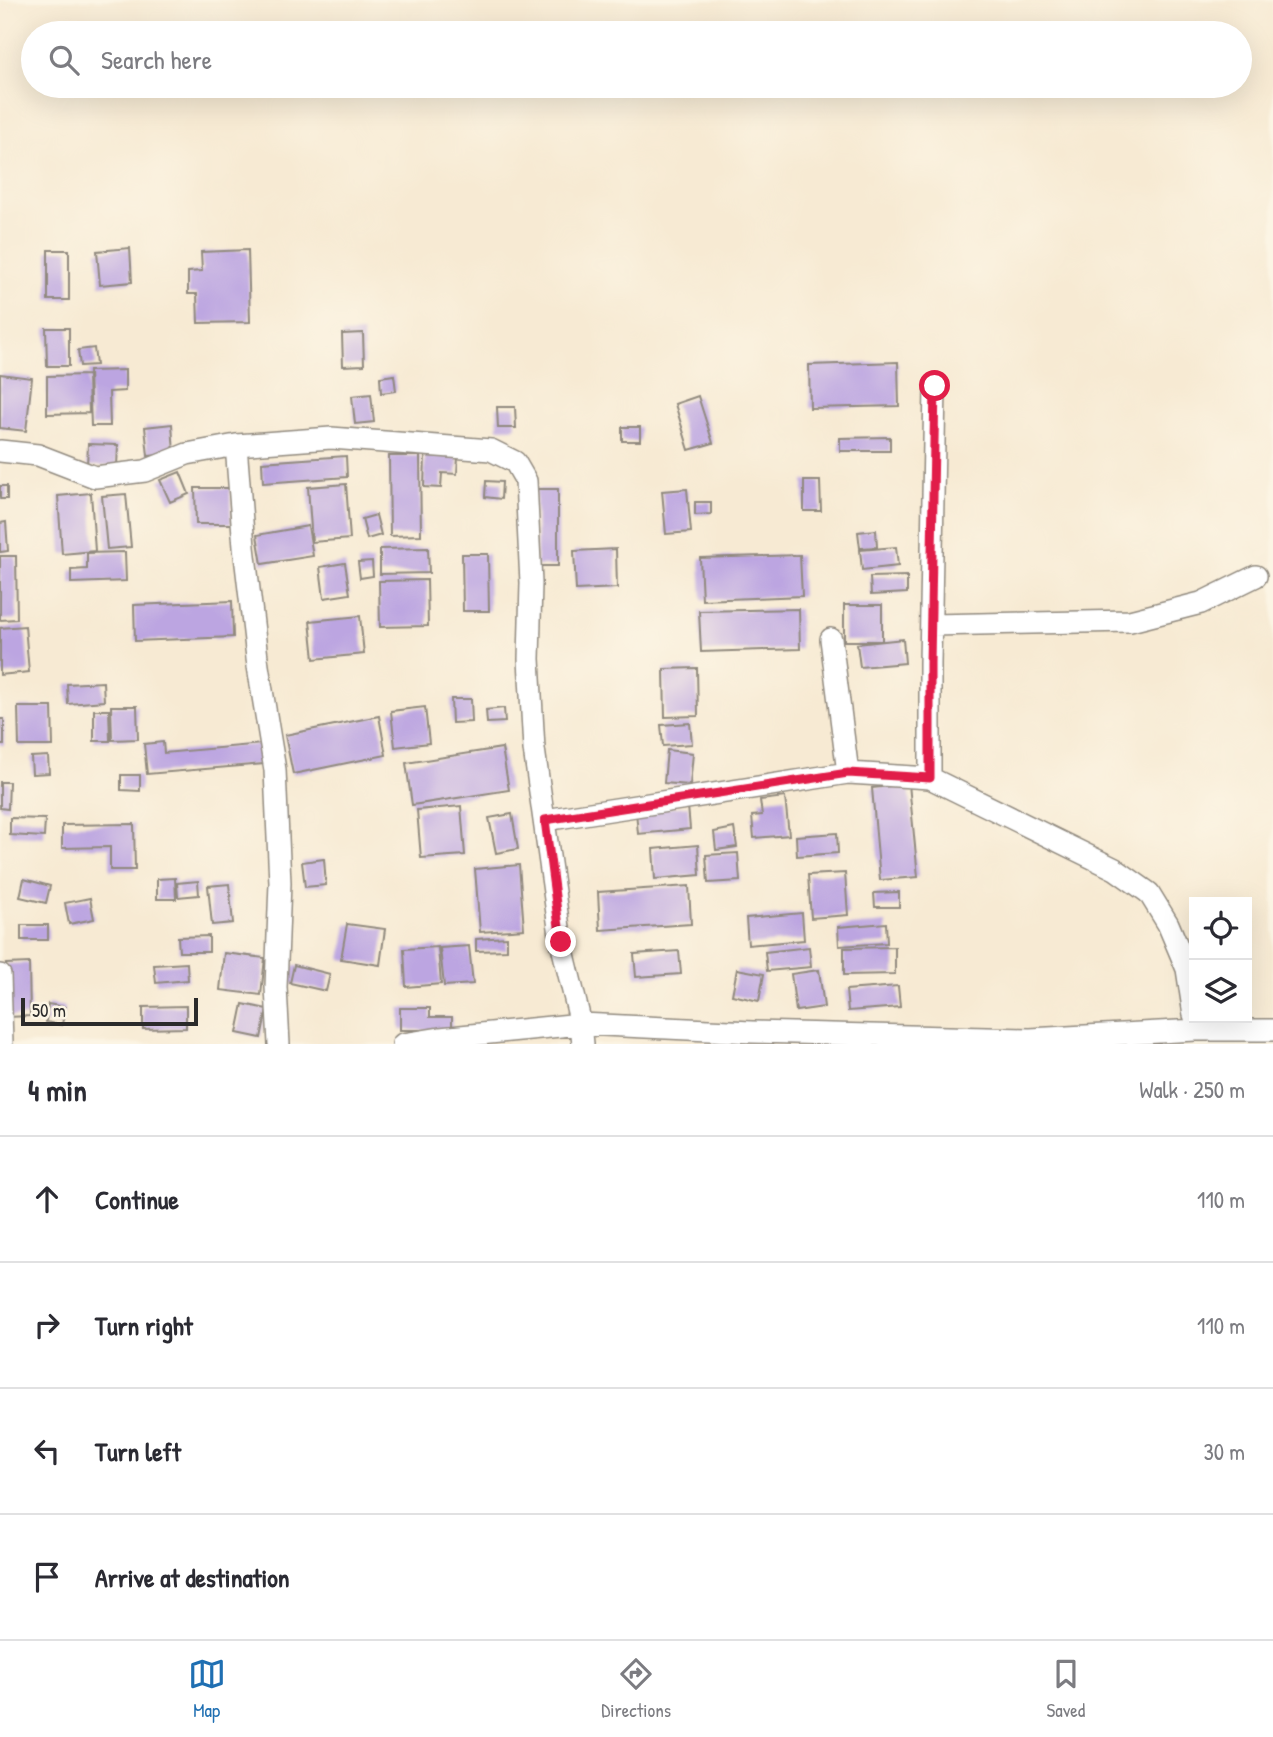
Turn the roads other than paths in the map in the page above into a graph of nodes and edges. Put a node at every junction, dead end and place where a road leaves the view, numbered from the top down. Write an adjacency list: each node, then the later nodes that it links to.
1 (935, 386): 5 (street)
2 (236, 445): 3 (street); 9 (street); 18 (street)
3 (0, 451)
4 (1256, 576): 5 (street)
5 (932, 625): 8 (street)
6 (831, 639): 7 (street)
7 (848, 773): 8 (street); 9 (street)
8 (930, 778): 11 (street)
9 (545, 820): 15 (street)
10 (0, 975): 17 (street)
11 (1189, 982)
12 (1189, 1022): 16 (street)
13 (1212, 1023): 14 (street)
14 (1273, 1030)
15 (582, 1034): 16 (street); 19 (street)
16 (753, 1038)
17 (2, 1044)
18 (279, 1044)
19 (403, 1044)

